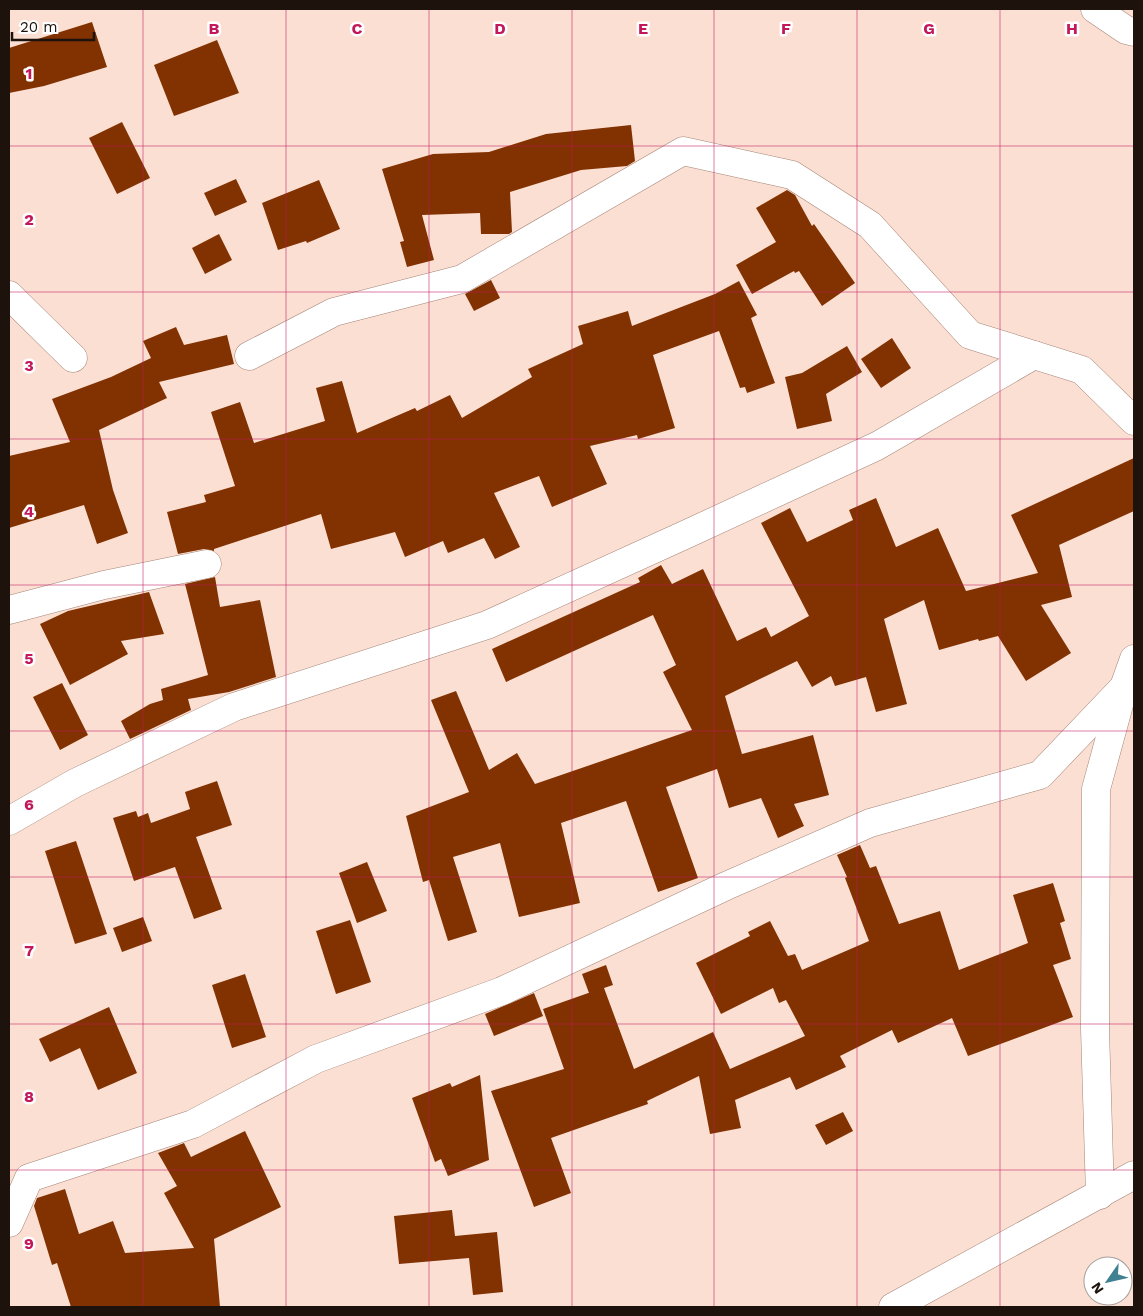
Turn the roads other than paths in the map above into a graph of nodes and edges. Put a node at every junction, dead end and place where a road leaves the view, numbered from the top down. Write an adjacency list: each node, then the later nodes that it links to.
1 (1094, 9): 2 (street)
2 (1134, 32)
3 (9, 295): 6 (street)
4 (1034, 354): 5 (street); 7 (street); 12 (street)
5 (249, 356)
6 (74, 358)
7 (1134, 421)
8 (207, 564): 9 (street)
9 (9, 610)
10 (1134, 659): 11 (street)
11 (1129, 684): 14 (street); 15 (street)
12 (9, 821)
13 (1134, 1175): 14 (street)
14 (1100, 1194): 16 (street)
15 (9, 1223)
16 (893, 1307)

